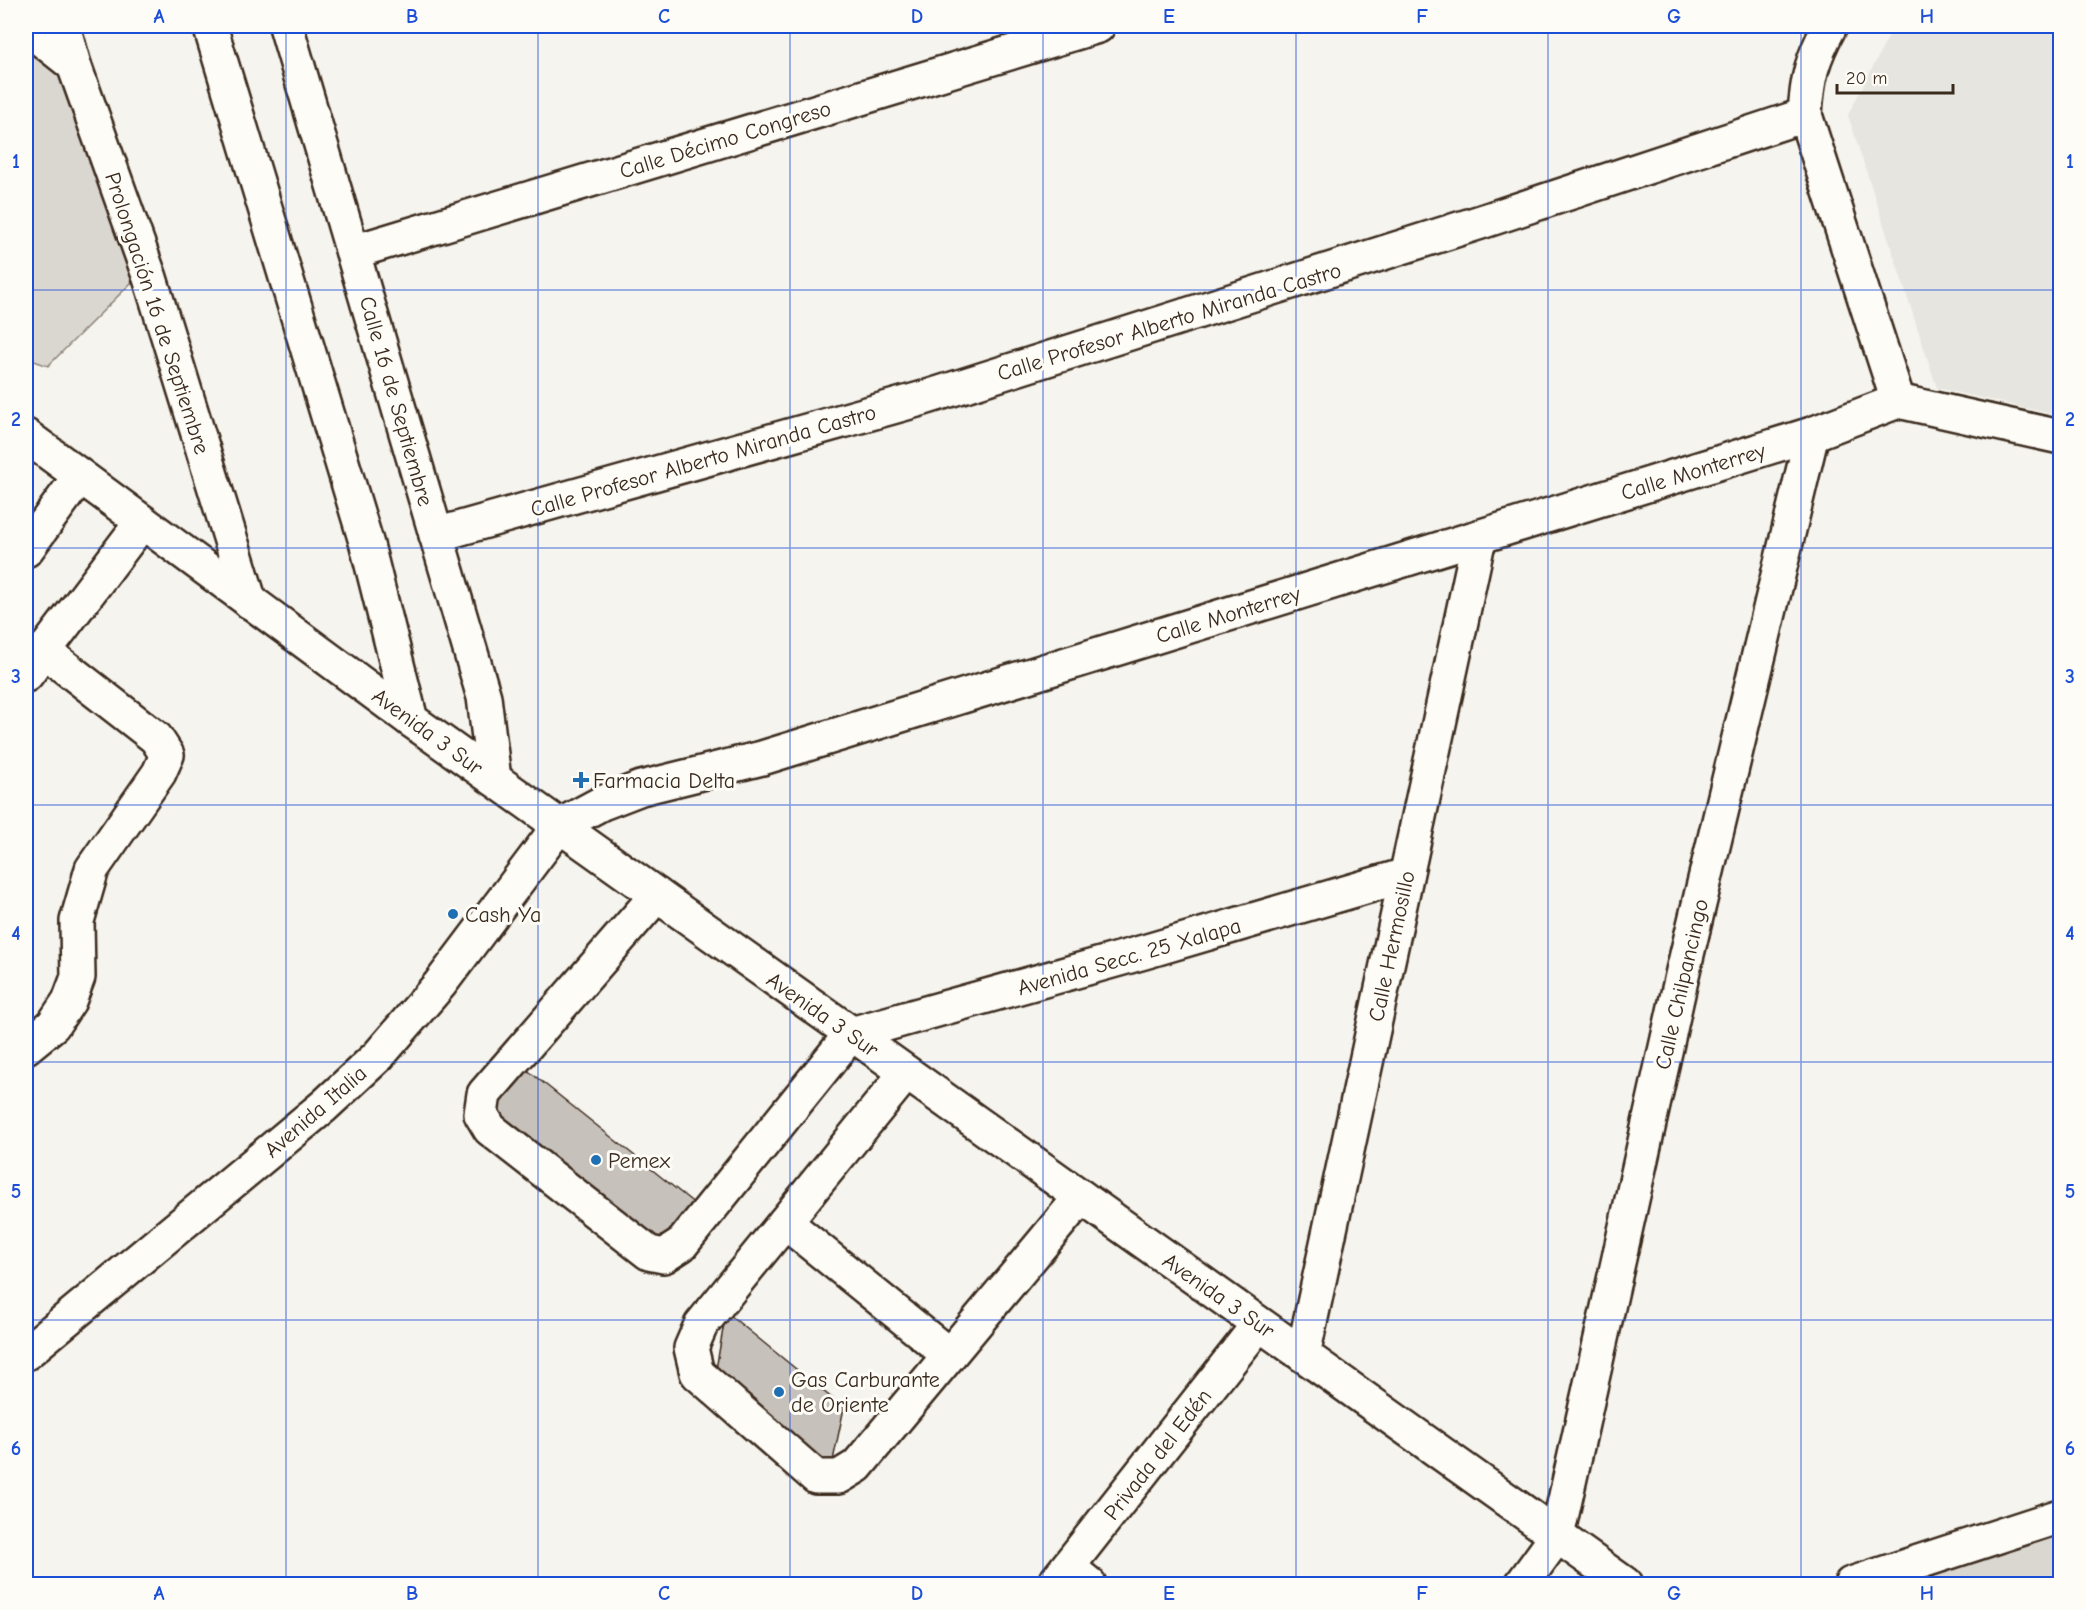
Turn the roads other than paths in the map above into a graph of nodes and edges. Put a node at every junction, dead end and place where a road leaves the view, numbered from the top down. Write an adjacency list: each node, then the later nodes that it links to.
1 (63, 26): 7 (street, Prolongación 16 de Septiembre)
2 (210, 26): 21 (street)
3 (286, 26): 9 (street, Calle 16 de Septiembre)
4 (1098, 26): 9 (street, Calle Décimo Congreso)
5 (1830, 26): 8 (street)
6 (26, 27): 7 (street)
7 (74, 65): 19 (street, Prolongación 16 de Septiembre)
8 (1805, 115): 10 (street); 16 (street, Calle Profesor Alberto Miranda Castro)
9 (353, 252): 16 (street, Calle 16 de Septiembre)
10 (1898, 401): 11 (street, Calle Monterrey); 13 (street)
11 (1812, 434): 17 (street, Calle Monterrey); 36 (street, Calle Chilpancingo)
12 (26, 436): 14 (street, Avenida 3 Sur)
13 (2061, 437)
14 (80, 476): 15 (street, Avenida 3 Sur); 18 (street)
15 (142, 522): 19 (street, Avenida 3 Sur); 20 (street)
16 (436, 535): 22 (street, Calle 16 de Septiembre)
17 (1479, 538): 23 (street, Calle Monterrey); 24 (street, Calle Hermosillo)
18 (26, 550)
19 (250, 602): 21 (street, Avenida 3 Sur)
20 (34, 663): 27 (street)
21 (411, 720): 22 (street, Avenida 3 Sur)
22 (494, 779): 23 (street, Avenida 3 Sur)
23 (559, 826): 25 (street, Avenida 3 Sur); 32 (street, Avenida Italia)
24 (1406, 875): 26 (street, Avenida Secc. 25 Xalapa); 34 (street, Calle Hermosillo)
25 (657, 895): 26 (street, Avenida 3 Sur); 26 (street)
26 (851, 1034): 28 (street, Avenida 3 Sur)
27 (26, 1047)
28 (906, 1073): 29 (street, Avenida 3 Sur); 30 (street)
29 (1081, 1197): 31 (street, Avenida 3 Sur); 33 (street)
30 (785, 1222): 33 (street); 33 (street)
31 (1259, 1324): 34 (street, Avenida 3 Sur); 37 (street, Privada del Edén)
32 (26, 1353)
33 (949, 1355)
34 (1303, 1355): 36 (street, Avenida 3 Sur)
35 (2061, 1516): 40 (street)
36 (1557, 1536): 38 (street); 39 (street, Avenida 3 Sur)
37 (1070, 1579)
38 (1522, 1584)
39 (1625, 1584)
40 (1851, 1584)

